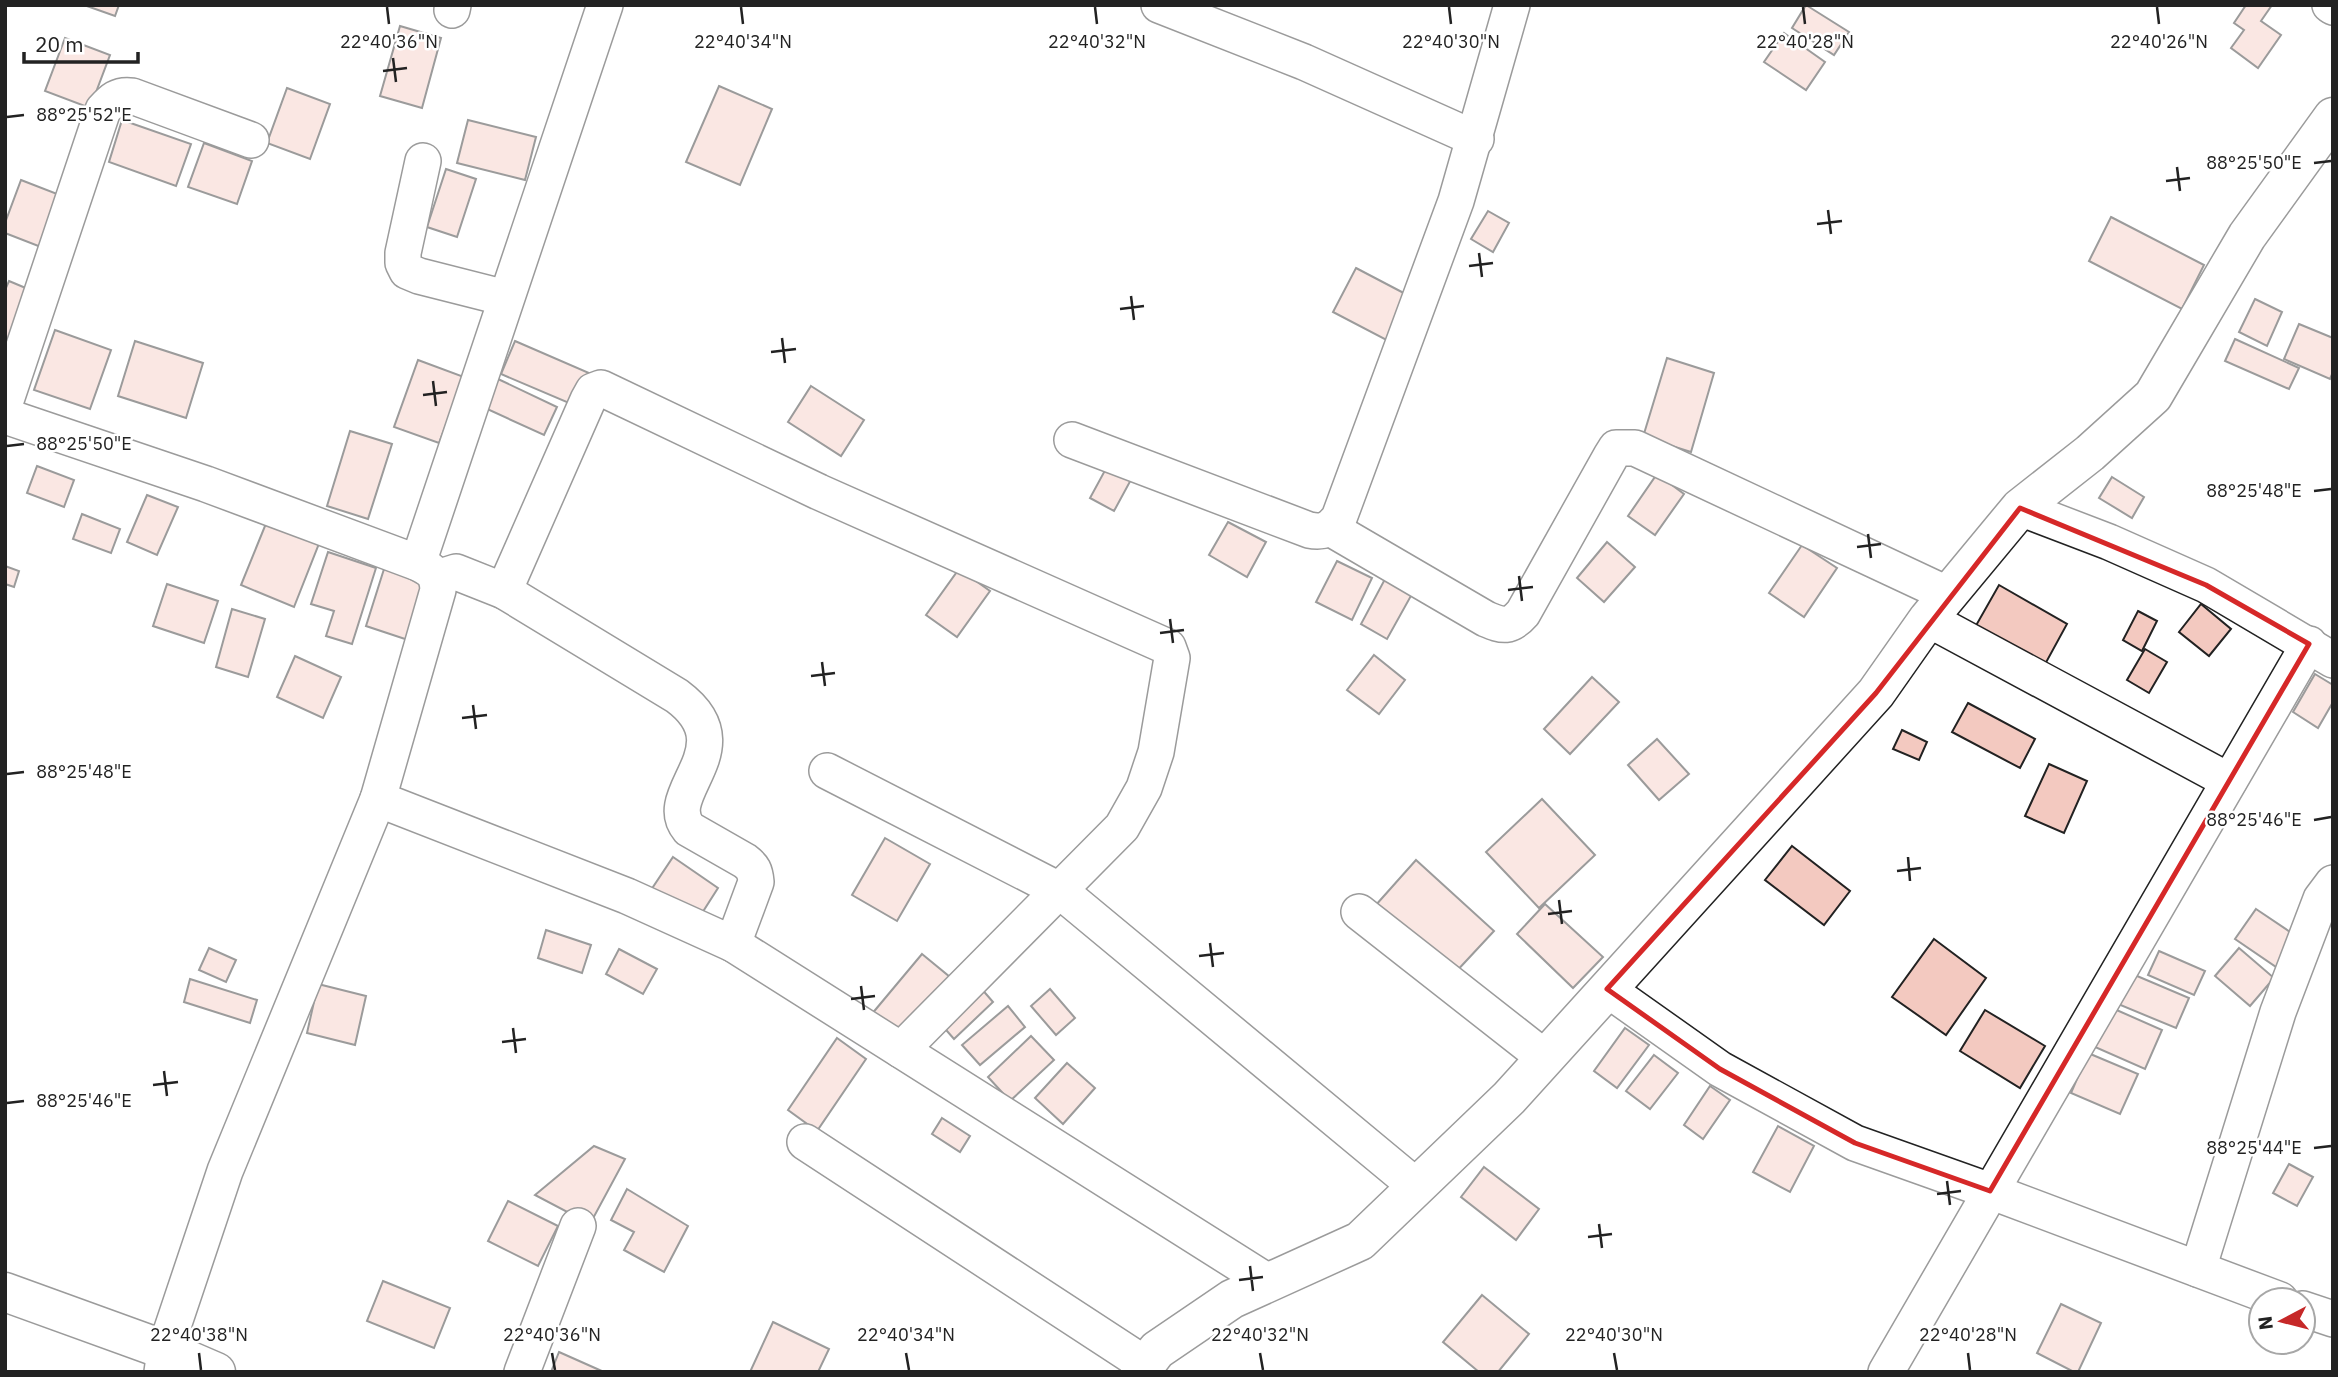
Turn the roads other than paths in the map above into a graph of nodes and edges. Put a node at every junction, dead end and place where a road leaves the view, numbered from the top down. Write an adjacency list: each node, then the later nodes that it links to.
1 (605, 5): 8 (street)
2 (1159, 5): 5 (street)
3 (1513, 5): 5 (street)
4 (251, 139): 9 (street)
5 (1476, 139): 13 (street)
6 (2326, 140): 12 (street)
7 (423, 161): 8 (street)
8 (506, 298): 14 (street)
9 (5, 403)
10 (5, 416): 14 (street)
11 (1072, 440): 13 (street)
12 (2020, 508): 16 (street); 17 (street)
13 (1330, 528): 16 (street)
14 (428, 570): 15 (street); 20 (street)
15 (504, 591): 22 (street); 24 (street)
16 (1939, 607): 19 (street); 25 (street)
17 (2321, 652): 19 (street)
18 (827, 771): 22 (street)
19 (2229, 780): 30 (street)
20 (378, 799): 24 (street); 36 (street)
21 (2333, 883): 32 (street)
22 (1059, 890): 26 (street); 29 (street)
23 (1359, 912): 27 (street)
24 (733, 944): 26 (street)
25 (1607, 989): 27 (street); 30 (street)
26 (901, 1050): 33 (street)
27 (1545, 1058): 29 (street)
28 (805, 1142): 37 (street)
29 (1417, 1186): 33 (street)
30 (1990, 1191): 32 (street); 40 (street)
31 (578, 1226): 39 (street)
32 (2198, 1269): 34 (street)
33 (1268, 1282): 37 (street)
34 (2247, 1288)
35 (5, 1292): 36 (street)
36 (164, 1361): 38 (street)
37 (1143, 1368)
38 (216, 1372)
39 (522, 1372)
40 (1886, 1372)

